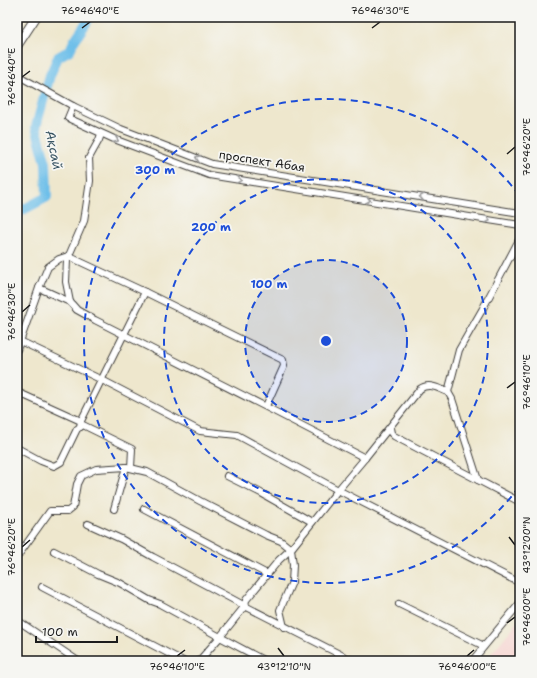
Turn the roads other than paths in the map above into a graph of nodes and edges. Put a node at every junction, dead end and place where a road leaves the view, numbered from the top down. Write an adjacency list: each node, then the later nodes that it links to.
1 (36, 17): 2 (main road)
2 (17, 46)
3 (18, 76): 4 (street, проспект Абая)
4 (73, 106): 5 (street, проспект Абая); 6 (street, проспект Абая, one-way to 4)
5 (102, 134): 7 (street, проспект Абая, one-way to 7); 9 (street)
6 (520, 213)
7 (520, 225)
8 (520, 238): 18 (street)
9 (68, 256): 10 (street); 11 (street); 12 (street)
10 (39, 288): 12 (street); 14 (street)
11 (145, 292): 13 (street); 19 (street)
12 (70, 302): 13 (street)
13 (124, 335): 16 (street); 19 (street)
14 (20, 341): 15 (street); 16 (street)
15 (17, 350)
16 (102, 380): 20 (street); 27 (street)
17 (17, 392): 20 (street)
18 (448, 392): 21 (street); 26 (street)
19 (266, 406): 23 (street)
20 (81, 424): 22 (street); 24 (street)
21 (390, 428): 23 (street); 26 (street)
22 (17, 448)
23 (365, 458): 27 (street)
24 (129, 467): 29 (street); 33 (street); 35 (street)
25 (227, 476): 31 (street)
26 (478, 480): 28 (street)
27 (338, 490): 31 (street); 37 (street)
28 (520, 502)
29 (114, 509)
30 (144, 509): 36 (street)
31 (312, 522): 33 (street)
32 (88, 524): 41 (street)
33 (291, 549): 36 (street); 43 (street)
34 (54, 552): 44 (street)
35 (17, 557)
36 (267, 574): 41 (street)
37 (520, 583)
38 (42, 587): 47 (street)
39 (399, 604): 45 (street)
40 (520, 604): 45 (street)
41 (245, 606): 43 (street); 44 (street)
42 (17, 620): 46 (street)
43 (284, 626): 50 (street)
44 (220, 637): 48 (street); 49 (street)
45 (484, 646): 51 (street)
46 (78, 661)
47 (183, 661)
48 (199, 661)
49 (265, 661)
50 (353, 661)
51 (472, 661)

